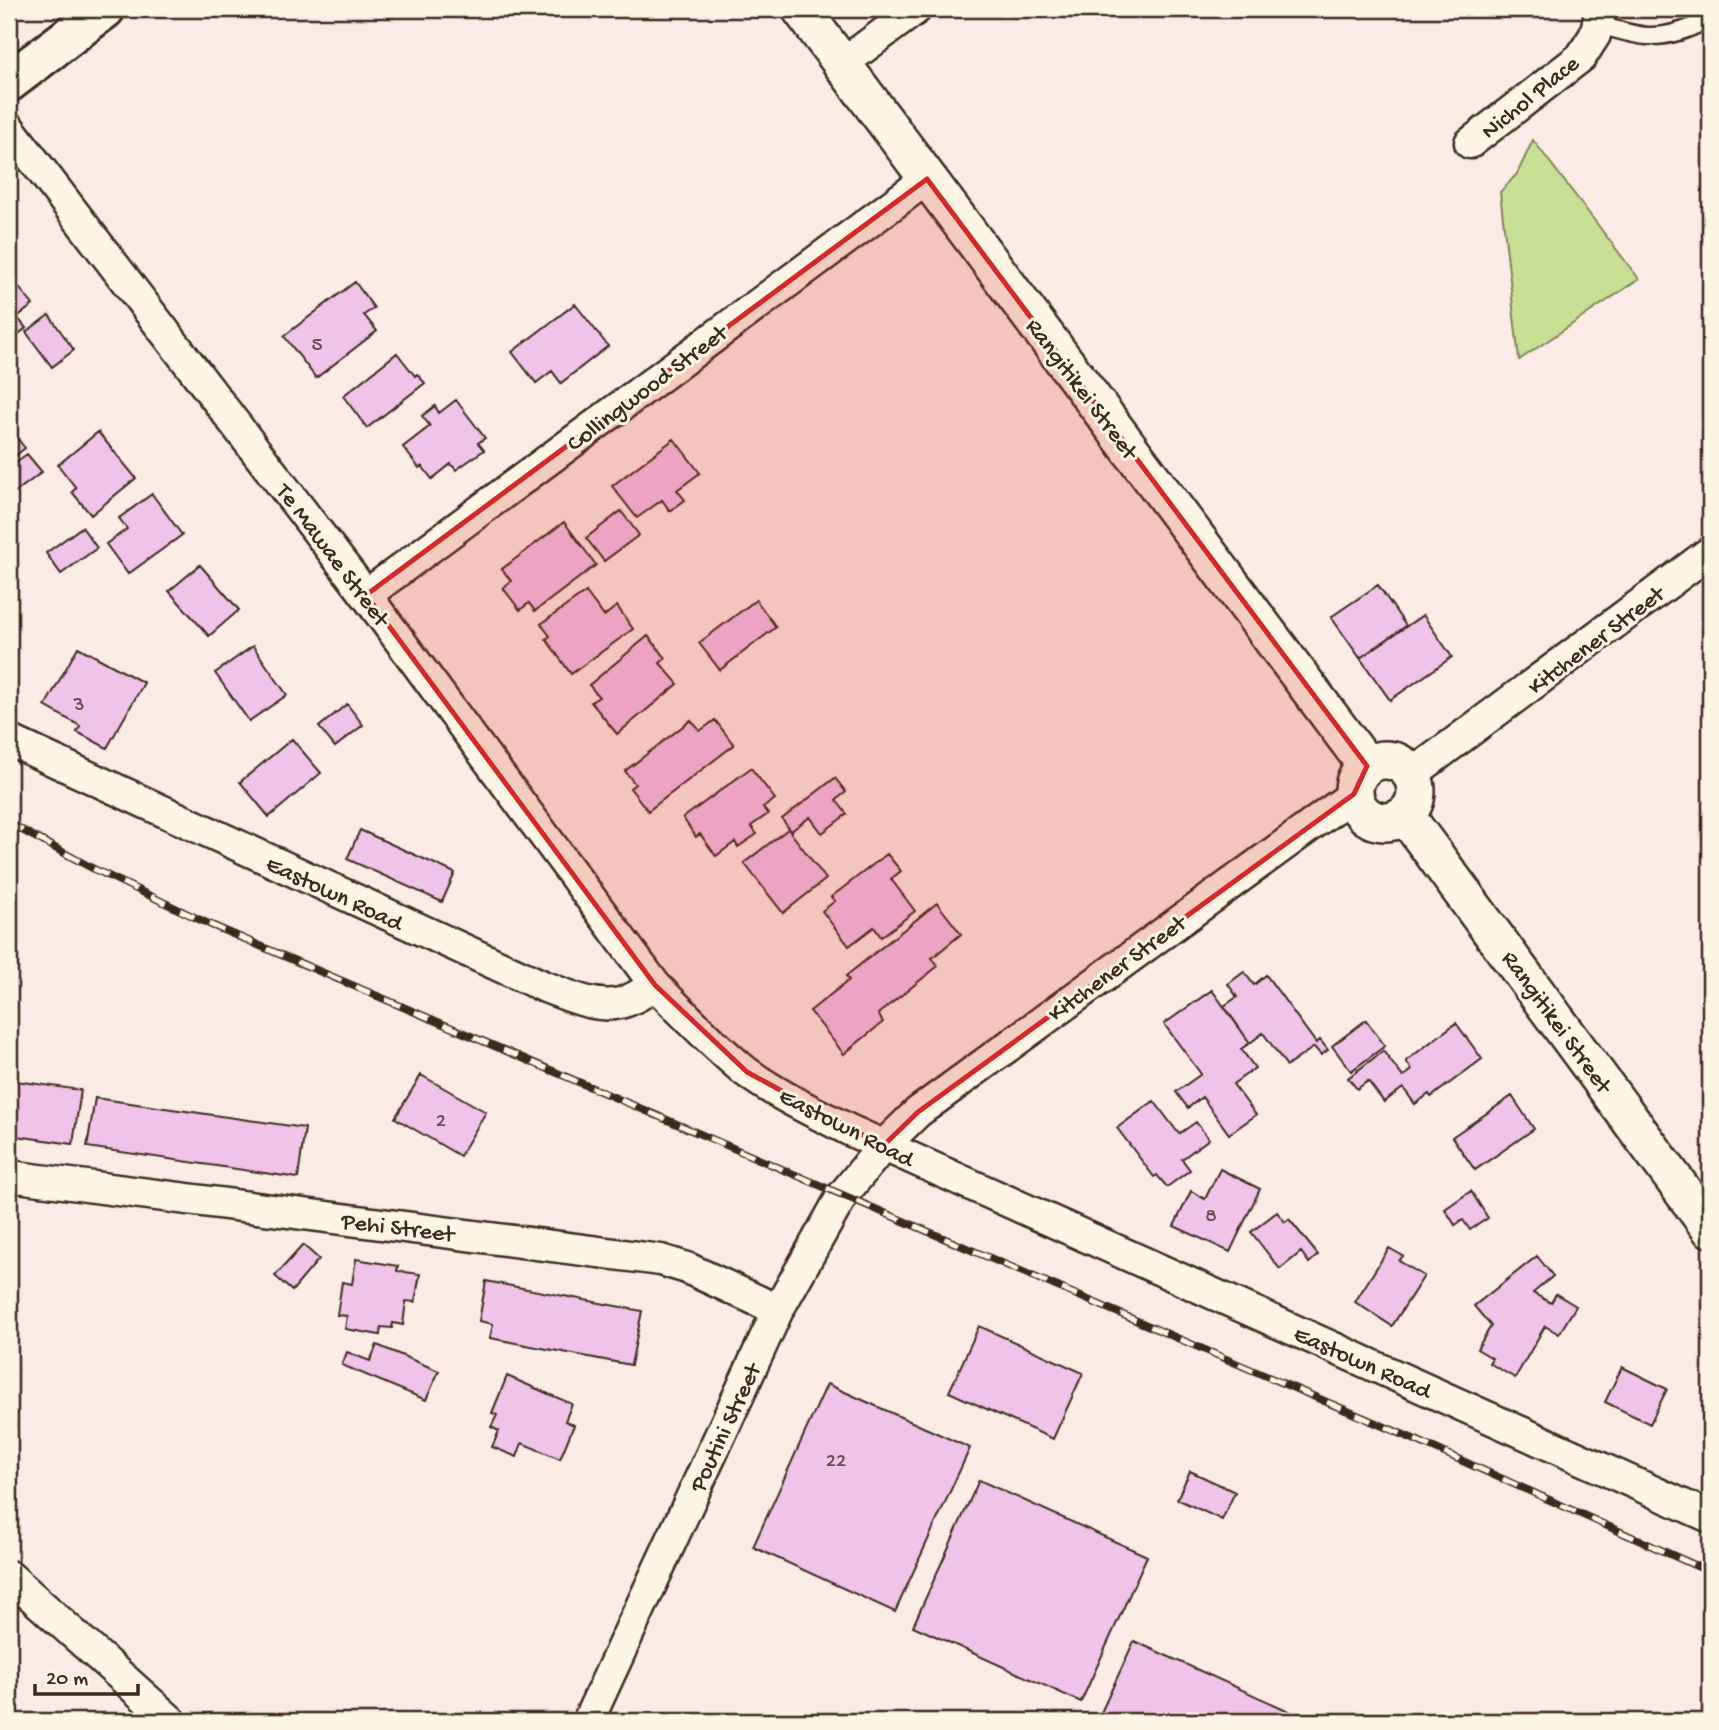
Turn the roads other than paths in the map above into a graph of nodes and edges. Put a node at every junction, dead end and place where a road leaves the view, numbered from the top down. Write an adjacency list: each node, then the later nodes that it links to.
1 (105, 9): 7 (main road)
2 (801, 9): 6 (street, Rangitikei Street)
3 (916, 9): 6 (street)
4 (1600, 17): 5 (lane); 9 (street, Nichol Place)
5 (1710, 17)
6 (842, 64): 10 (street, Rangitikei Street)
7 (9, 82)
8 (9, 128): 12 (street, Te Mawae Street)
9 (1470, 144)
10 (927, 179): 12 (street, Collingwood Street); 15 (street, Rangitikei Street)
11 (1710, 552): 14 (street, Kitchener Street)
12 (366, 595): 17 (street, Te Mawae Street)
13 (9, 740): 17 (street, Eastown Road)
14 (1412, 775): 15 (street); 16 (street)
15 (1360, 780): 16 (street); 18 (street, Kitchener Street)
16 (1405, 815): 20 (street, Rangitikei Street)
17 (655, 985): 18 (street, Eastown Road)
18 (883, 1146): 21 (street, Poutini Street); 22 (street, Eastown Road)
19 (9, 1176): 21 (street, Pehi Street)
20 (1710, 1228)
21 (778, 1310): 25 (street, Poutini Street)
22 (1710, 1517)
23 (9, 1576): 24 (street)
24 (171, 1721)
25 (588, 1721)

